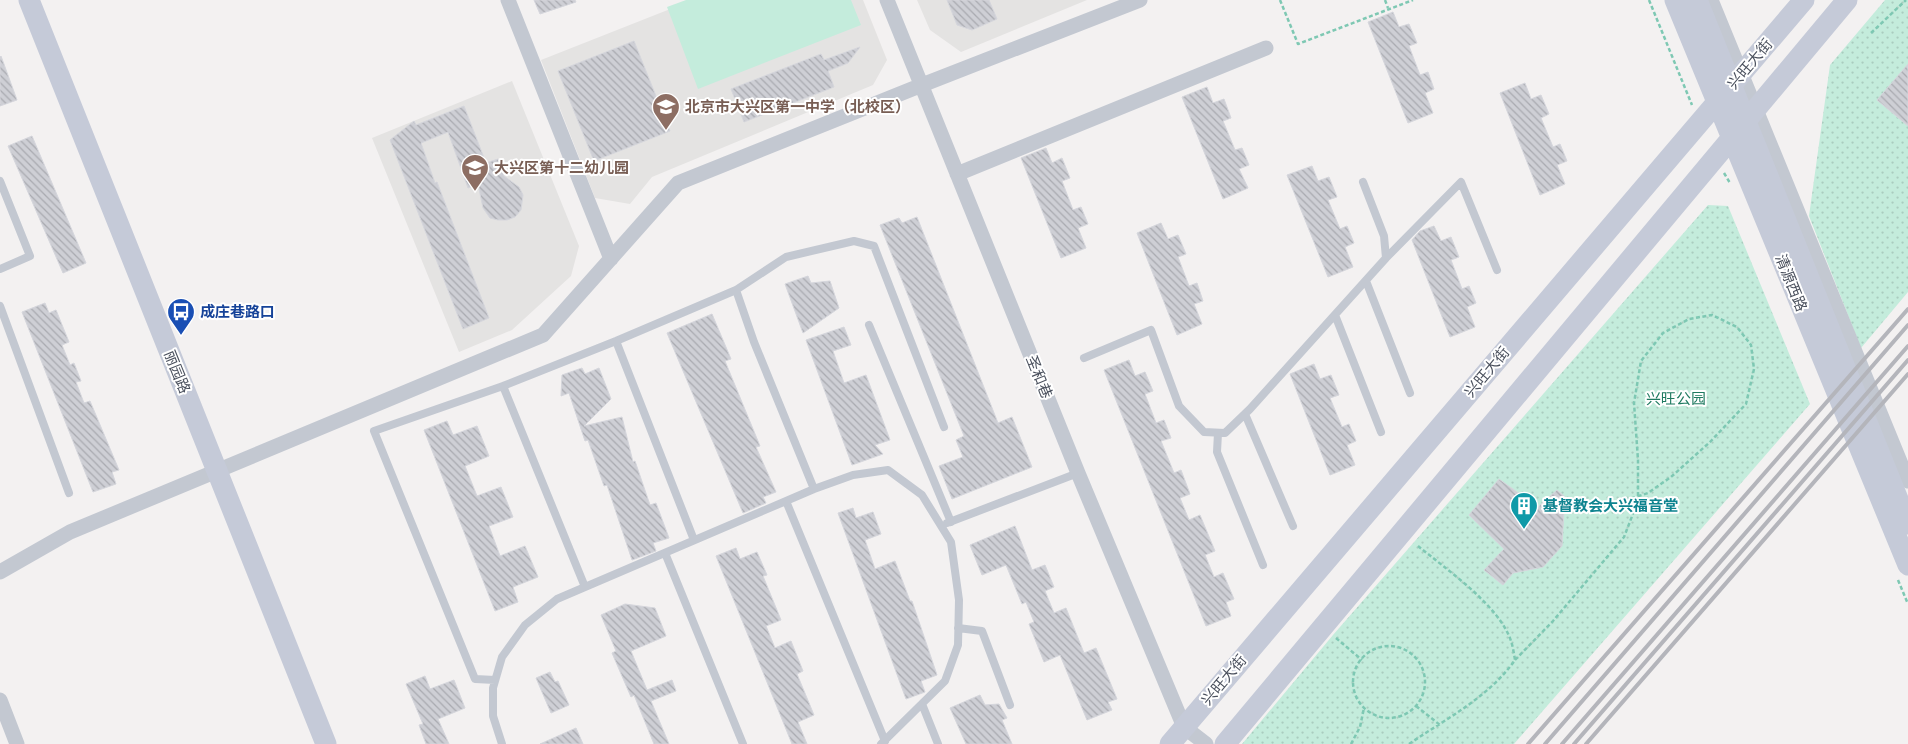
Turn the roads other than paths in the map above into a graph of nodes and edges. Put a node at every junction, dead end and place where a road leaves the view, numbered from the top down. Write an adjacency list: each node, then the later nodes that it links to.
1 (29, 0): 38 (main road, 丽园路)
2 (508, 0): 20 (street)
3 (887, 0): 12 (street, 圣和巷)
4 (1140, 0): 12 (street)
5 (1675, 0): 13 (main road, 清源西路)
6 (1696, 0): 11 (main road, 清源西路)
7 (1711, 0): 11 (street, 清源西路)
8 (1804, 0): 11 (main road, 兴旺大街)
9 (1847, 0): 14 (main road)
10 (1266, 48): 16 (street)
11 (1736, 80): 13 (main road, 兴旺大街); 14 (main road, 清源西路)
12 (922, 85): 16 (street, 圣和巷); 20 (street)
13 (1717, 103): 15 (main road, 清源西路); 59 (main road, 兴旺大街)
14 (1751, 115): 15 (main road); 40 (street, 清源西路); 45 (main road, 清源西路)
15 (1732, 138): 51 (main road, 清源西路); 68 (main road)
16 (957, 174): 39 (street, 圣和巷)
17 (0, 181): 21 (lane)
18 (1363, 182): 19 (lane)
19 (1386, 258): 22 (lane); 23 (lane)
20 (611, 259): 38 (street)
21 (0, 269)
22 (1497, 270)
23 (1366, 281): 26 (lane); 33 (lane)
24 (736, 290): 30 (lane); 35 (lane); 41 (lane)
25 (0, 306): 28 (lane)
26 (1335, 315): 34 (lane); 37 (lane)
27 (868, 325): 44 (lane)
28 (8, 328): 29 (lane); 42 (lane)
29 (0, 332)
30 (616, 340): 32 (lane); 48 (lane)
31 (1084, 358): 36 (lane)
32 (503, 386): 53 (lane); 55 (lane)
33 (1410, 393)
34 (1245, 414): 36 (lane); 47 (lane)
35 (944, 427)
36 (1218, 432): 50 (lane)
37 (1381, 432)
38 (216, 470): 52 (street); 62 (main road, 丽园路)
39 (1078, 473): 44 (lane); 59 (street, 圣和巷)
40 (1908, 481)
41 (814, 489): 43 (lane); 46 (lane)
42 (69, 493)
43 (786, 501): 48 (lane); 60 (lane)
44 (951, 522): 46 (lane)
45 (1908, 524)
46 (942, 525): 54 (lane)
47 (1293, 526)
48 (694, 540): 49 (lane)
49 (666, 553): 53 (lane); 64 (lane)
50 (1264, 565)
51 (1908, 565)
52 (0, 572)
53 (585, 587): 55 (lane)
54 (958, 628): 57 (lane); 58 (lane)
55 (496, 680): 63 (lane)
56 (0, 700): 61 (street)
57 (922, 704): 60 (lane); 65 (lane)
58 (1010, 705)
59 (1184, 727): 66 (main road, 兴旺大街); 67 (street, 圣和巷)
60 (883, 742)
61 (18, 744)
62 (326, 744)
63 (502, 744)
64 (743, 744)
65 (938, 744)
66 (1170, 744)
67 (1206, 744)
68 (1225, 744)

